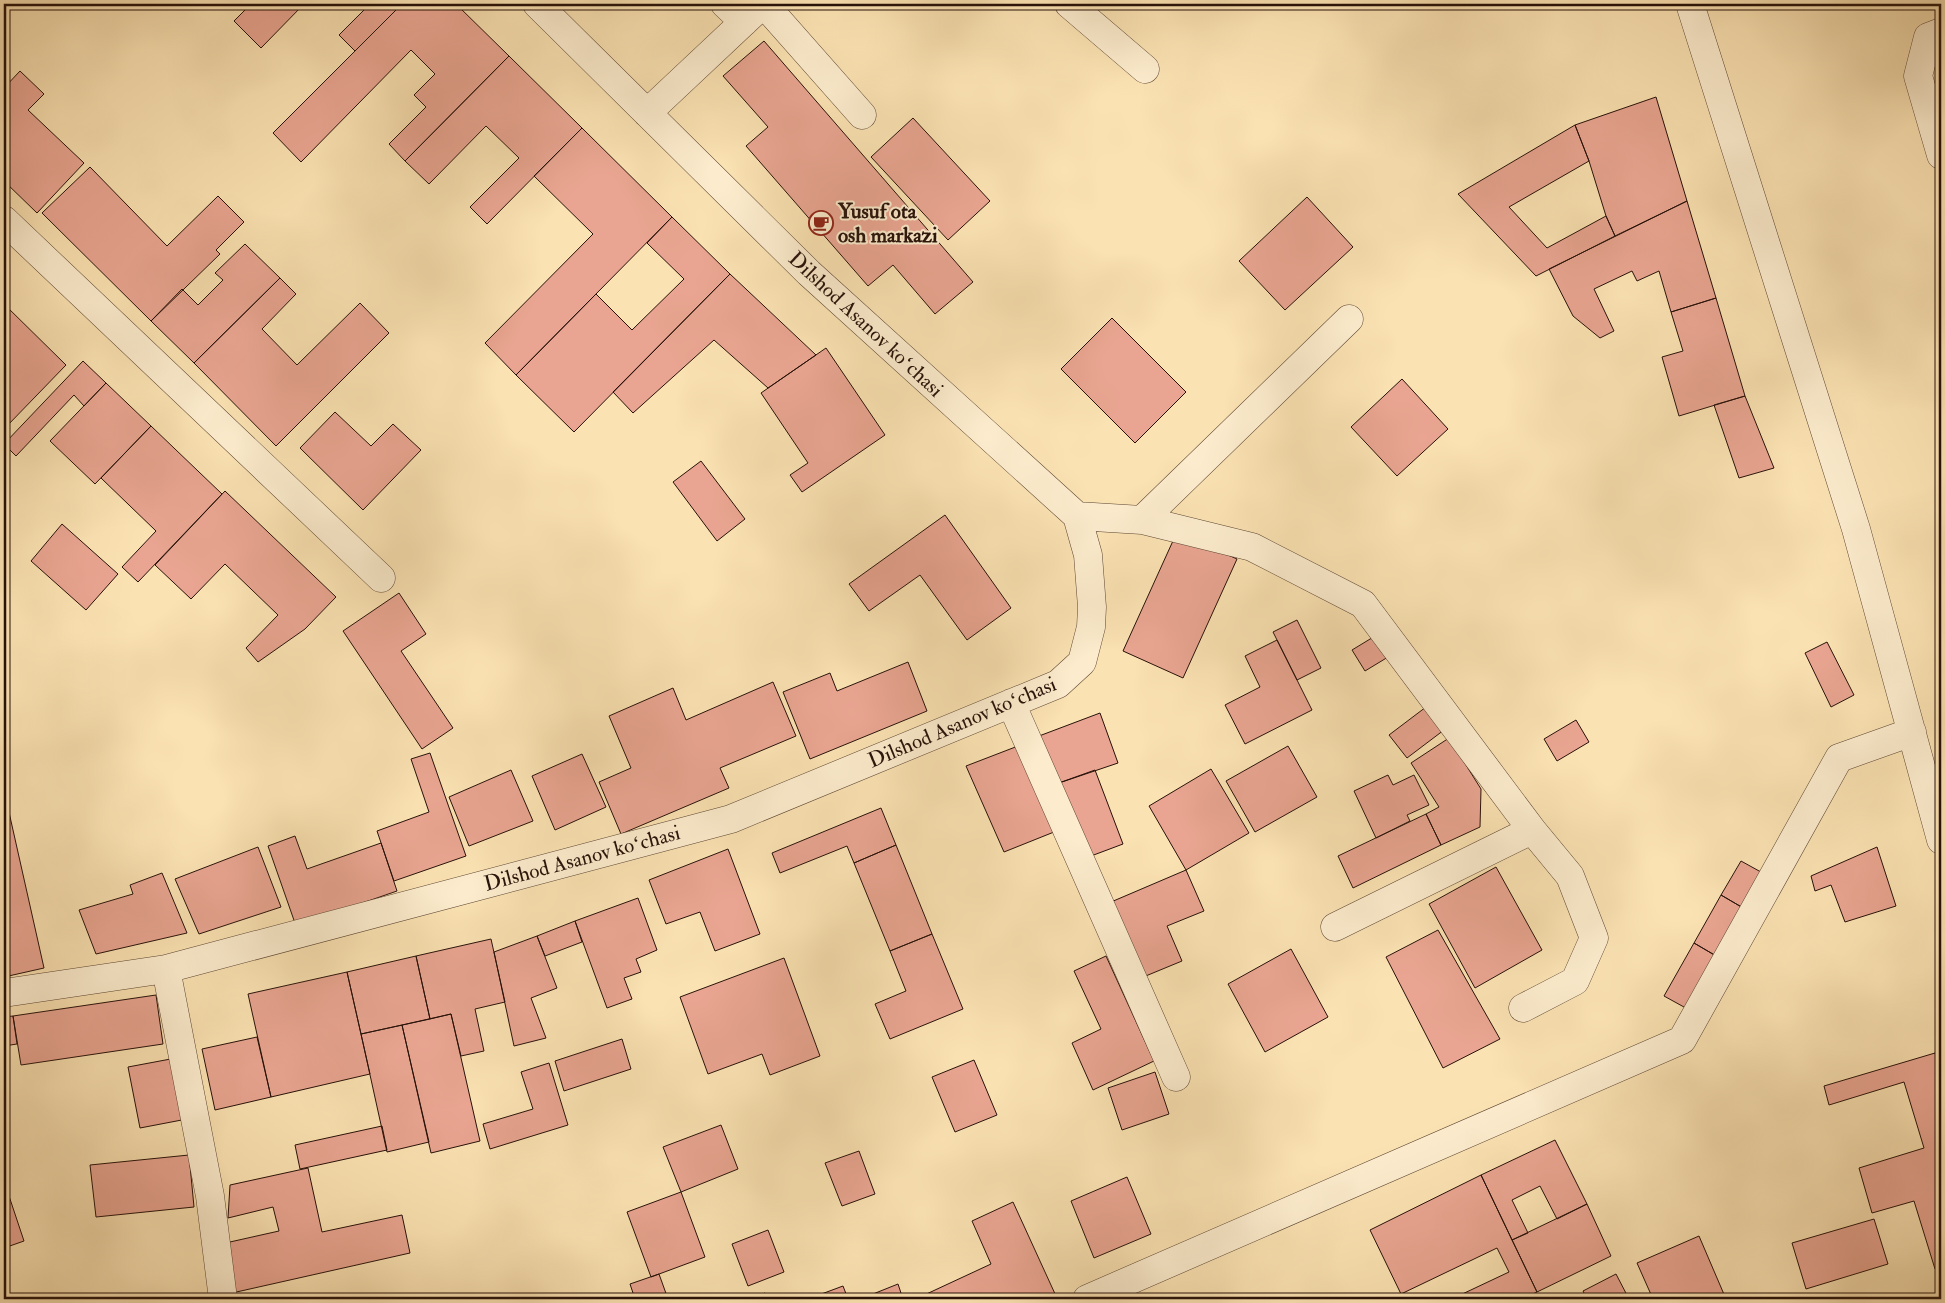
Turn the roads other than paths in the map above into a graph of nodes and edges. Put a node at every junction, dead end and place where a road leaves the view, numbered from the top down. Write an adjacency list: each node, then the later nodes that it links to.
1 (537, 4): 8 (street, Dilshod Asanov koʻchasi)
2 (764, 4): 5 (street); 9 (street)
3 (1069, 4): 7 (street)
4 (1690, 4): 17 (street)
5 (734, 13): 8 (street)
6 (1941, 32): 10 (street)
7 (1145, 70)
8 (647, 113): 13 (street, Dilshod Asanov koʻchasi)
9 (862, 115)
10 (1941, 155)
11 (4, 220): 15 (street)
12 (1349, 320): 14 (street)
13 (1077, 516): 14 (street); 16 (street, Dilshod Asanov koʻchasi)
14 (1142, 520): 18 (street)
15 (381, 578)
16 (1011, 703): 21 (street, Dilshod Asanov koʻchasi); 24 (street)
17 (1912, 732): 19 (street); 26 (street)
18 (1532, 830): 20 (street); 23 (street)
19 (1941, 840)
20 (1335, 927)
21 (166, 969): 22 (street, Dilshod Asanov koʻchasi); 25 (street)
22 (4, 993)
23 (1523, 1008)
24 (1176, 1077)
25 (223, 1299)
26 (1087, 1299)

